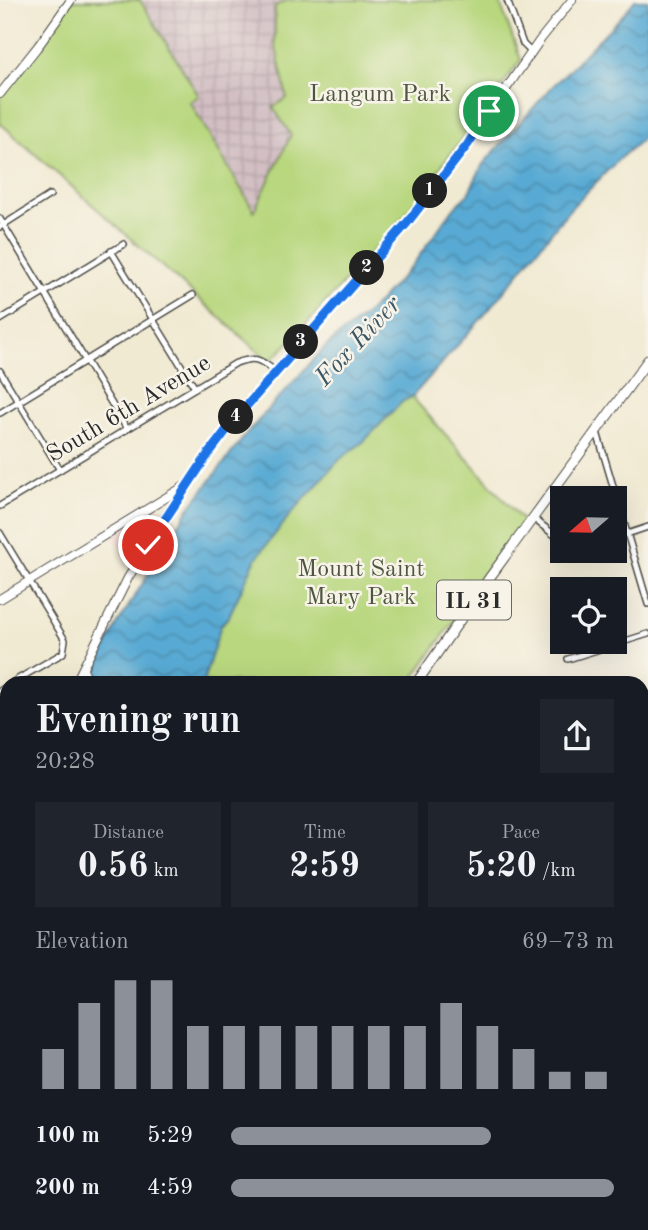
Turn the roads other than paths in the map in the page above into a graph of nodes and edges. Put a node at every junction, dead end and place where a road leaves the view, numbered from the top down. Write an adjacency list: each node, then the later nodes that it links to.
1 (71, 0): 5 (main road)
2 (507, 0): 4 (street)
3 (572, 0): 4 (main road)
4 (533, 53): 17 (main road)
5 (0, 94)
6 (50, 195): 7 (street)
7 (1, 224): 10 (street)
8 (124, 244): 9 (street)
9 (111, 251): 10 (street); 13 (street)
10 (44, 292): 12 (street); 14 (street)
11 (193, 295): 13 (street)
12 (0, 320)
13 (153, 320): 14 (street); 18 (street)
14 (86, 360): 19 (street); 21 (street)
15 (648, 360): 22 (main road, IL 31)
16 (0, 371): 19 (street)
17 (275, 371): 18 (street, South 6th Avenue); 24 (main road)
18 (195, 388): 21 (street, South 6th Avenue)
19 (18, 401): 20 (street); 23 (street)
20 (0, 413)
21 (127, 429): 23 (street, South 6th Avenue)
22 (597, 432): 25 (street); 27 (main road, IL 31)
23 (60, 470): 26 (street, South 6th Avenue)
24 (187, 485): 32 (main road); 37 (main road)
25 (613, 486)
26 (0, 506)
27 (533, 518): 29 (street); 41 (main road, IL 31)
28 (648, 527): 31 (street)
29 (550, 531)
30 (0, 533): 32 (street)
31 (627, 534): 34 (street)
32 (29, 581): 33 (main road); 38 (street)
33 (0, 599)
34 (648, 604)
35 (648, 634): 36 (street)
36 (568, 659)
37 (83, 669): 39 (main road); 40 (main road)
38 (23, 676)
39 (79, 676)
40 (86, 676)
41 (421, 676)

